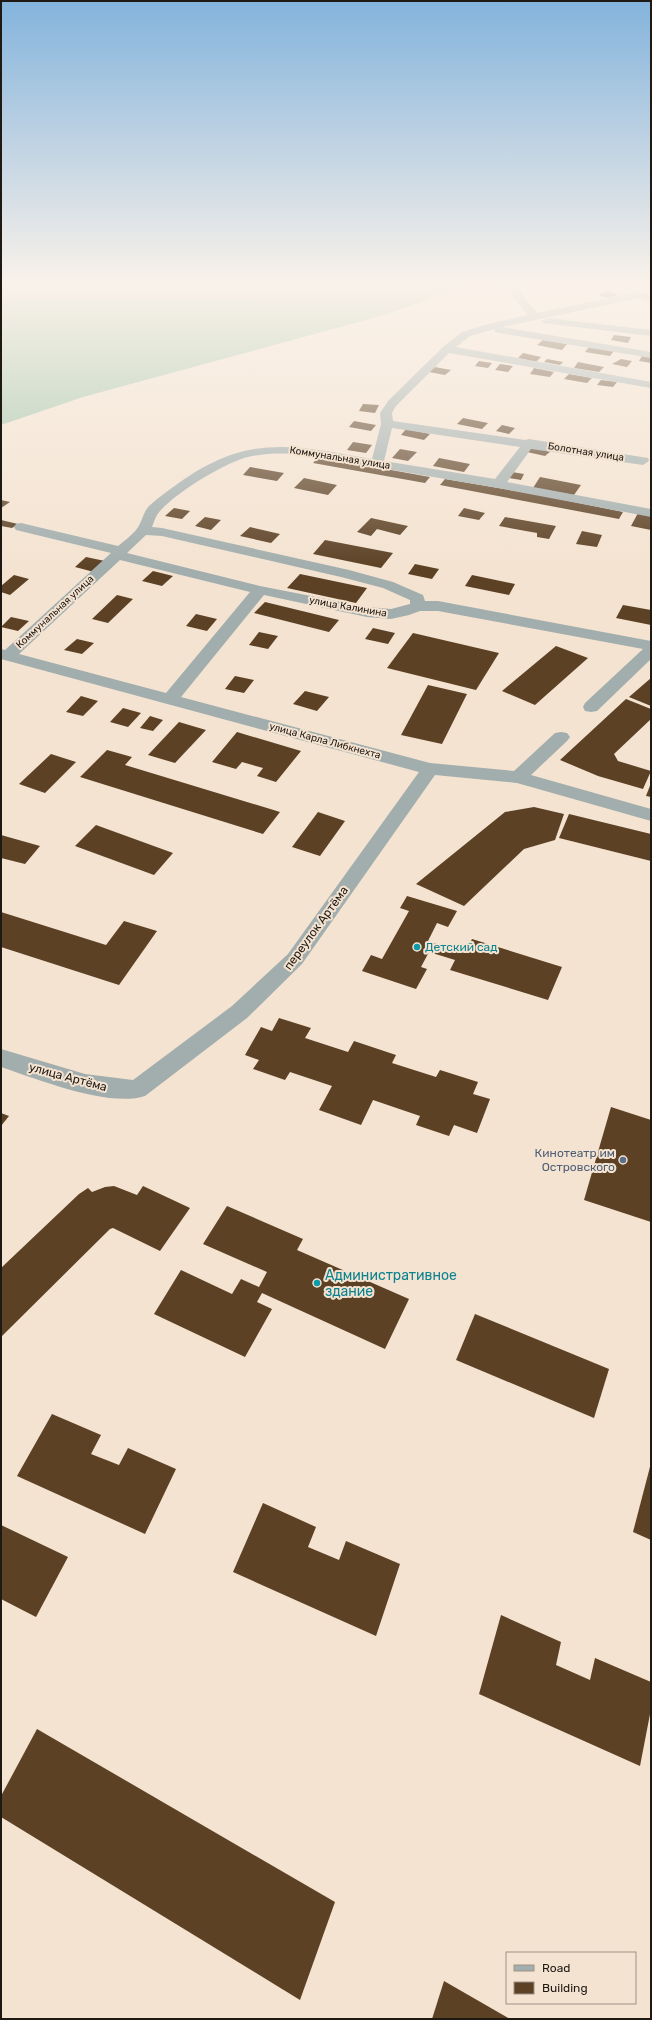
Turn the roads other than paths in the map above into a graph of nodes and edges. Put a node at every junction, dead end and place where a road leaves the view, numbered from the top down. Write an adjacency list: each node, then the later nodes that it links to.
1 (416, 379): 4 (street)
2 (619, 379): 3 (street)
3 (651, 385)
4 (387, 424): 5 (street, Болотная улица); 7 (street)
5 (529, 443): 6 (street, Болотная улица); 8 (street)
6 (643, 461)
7 (377, 464): 8 (street, Коммунальная улица); 11 (street, Коммунальная улица)
8 (498, 484): 9 (street, Коммунальная улица)
9 (651, 513)
10 (21, 527): 12 (street, улица Калинина)
11 (143, 531): 12 (street, Коммунальная улица); 14 (street)
12 (119, 553): 13 (street, улица Калинина); 17 (street, Коммунальная улица)
13 (260, 590): 14 (street, улица Калинина); 18 (street)
14 (417, 606): 15 (street, улица Калинина)
15 (651, 646)
16 (651, 650): 19 (street)
17 (5, 655): 18 (street, улица Карла Либкнехта)
18 (170, 699): 21 (street, улица Карла Либкнехта)
19 (591, 707)
20 (561, 737): 22 (street)
21 (430, 769): 22 (street, улица Карла Либкнехта); 25 (street, переулок Артёма)
22 (518, 777): 23 (street, улица Карла Либкнехта)
23 (651, 815)
24 (1, 1058): 25 (street, улица Артёма)
25 (137, 1089)

